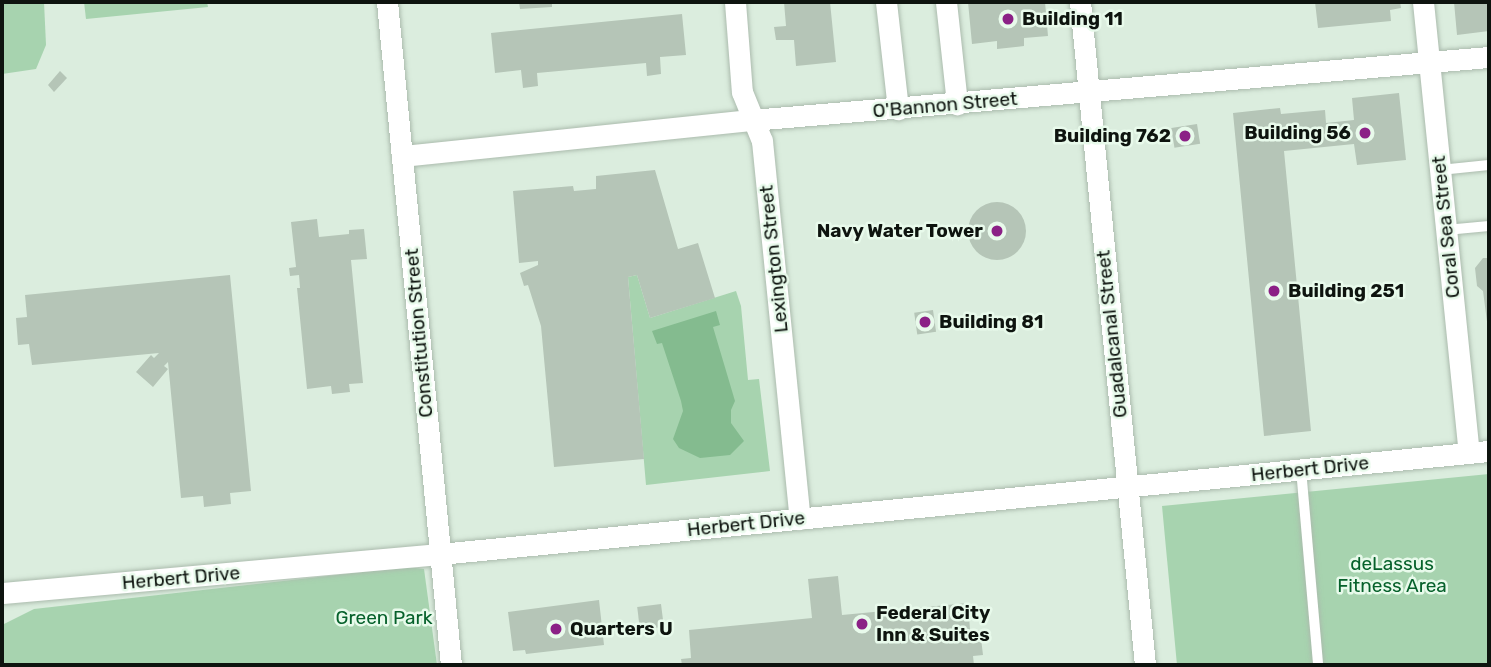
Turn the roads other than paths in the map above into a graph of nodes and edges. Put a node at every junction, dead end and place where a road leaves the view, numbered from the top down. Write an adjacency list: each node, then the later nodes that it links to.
1 (387, 2): 13 (street, Constitution Street)
2 (735, 2): 12 (street, Lexington Street)
3 (886, 2): 11 (street)
4 (946, 2): 10 (street)
5 (1080, 2): 9 (street, Guadalcanal Street)
6 (1423, 2): 8 (street, Coral Sea Street)
7 (1489, 57): 8 (street, O'Bannon Street)
8 (1429, 63): 9 (street, O'Bannon Street); 15 (street, Coral Sea Street)
9 (1087, 93): 10 (street, O'Bannon Street); 20 (street, Guadalcanal Street)
10 (957, 104): 11 (street, O'Bannon Street)
11 (898, 109): 12 (street, O'Bannon Street)
12 (752, 120): 13 (street, O'Bannon Street); 21 (street, Lexington Street)
13 (402, 156): 22 (street, Constitution Street)
14 (1489, 165): 15 (lane)
15 (1440, 170): 17 (street, Coral Sea Street)
16 (1489, 226): 17 (lane)
17 (1446, 230): 18 (street, Coral Sea Street)
18 (1479, 452): 19 (street, Herbert Drive)
19 (1301, 470): 20 (street, Herbert Drive); 26 (lane)
20 (1128, 487): 21 (street, Herbert Drive); 25 (street, Guadalcanal Street)
21 (800, 519): 22 (street, Herbert Drive)
22 (440, 554): 23 (street, Herbert Drive); 24 (street, Constitution Street)
23 (2, 593)
24 (451, 665)
25 (1145, 665)
26 (1318, 665)

